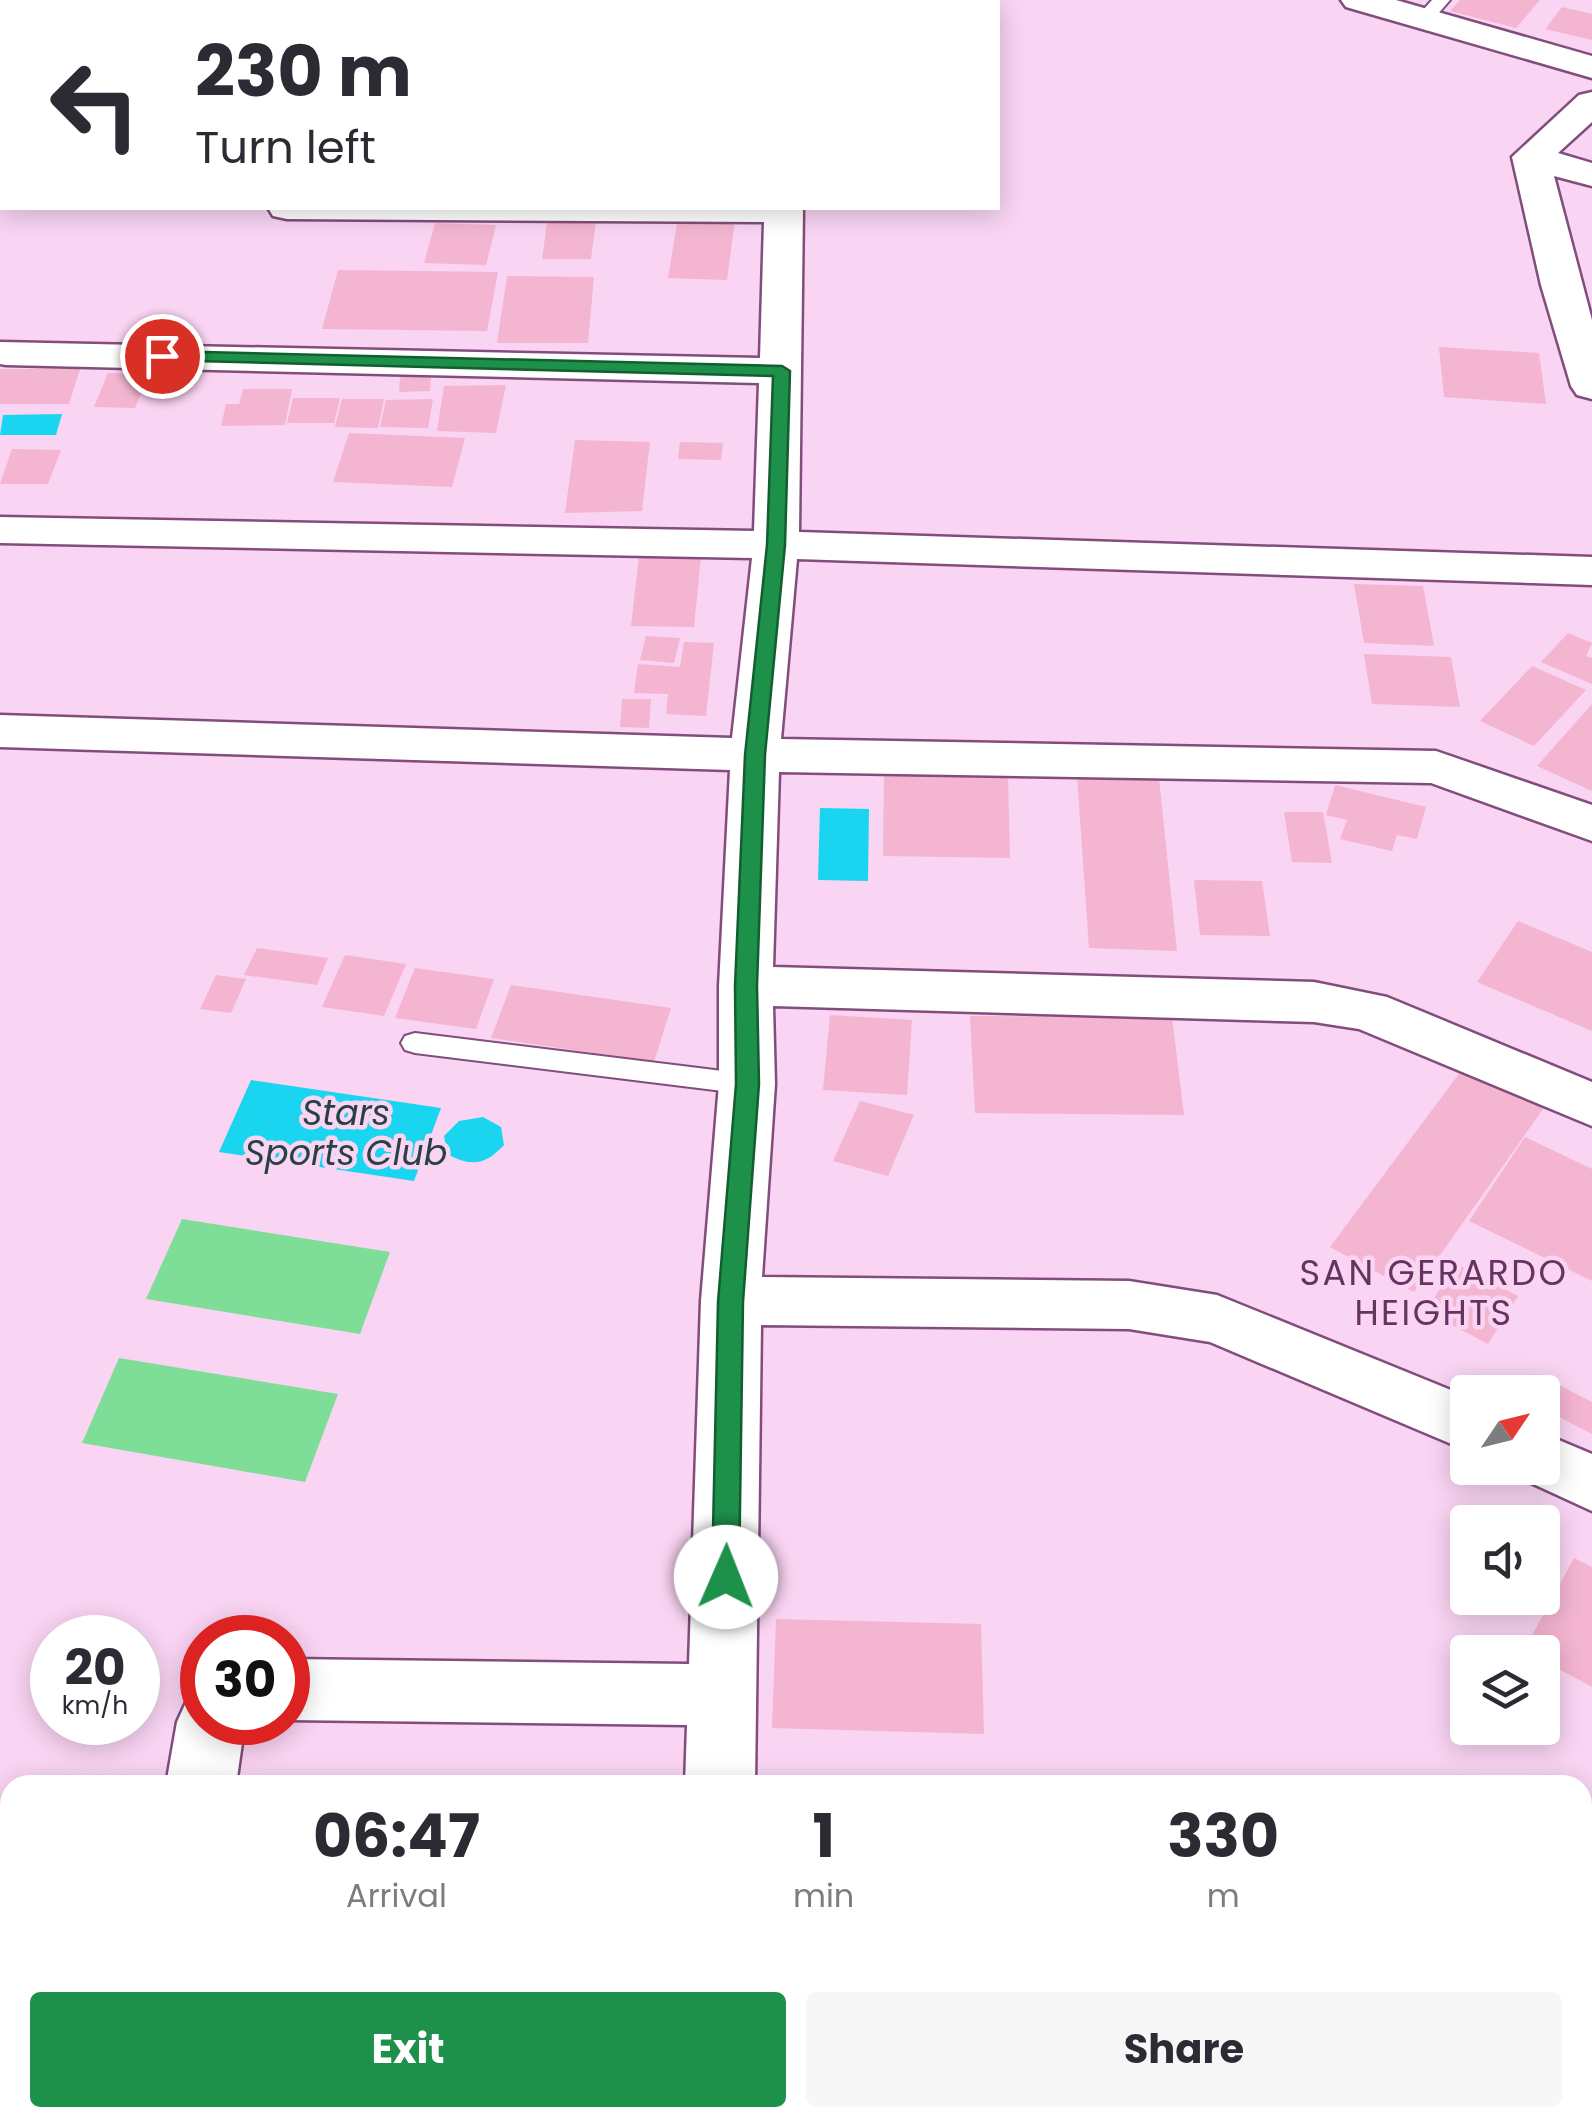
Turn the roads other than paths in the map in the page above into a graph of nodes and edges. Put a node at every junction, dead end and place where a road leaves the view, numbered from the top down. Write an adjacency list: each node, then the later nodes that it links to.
1 (1358, 0): 2 (street)
2 (1433, 9): 3 (street)
3 (1592, 67)
4 (1592, 103): 5 (street)
5 (1531, 157): 6 (street); 10 (street)
6 (1592, 175)
7 (784, 210): 9 (street)
8 (6, 352): 9 (street)
9 (782, 371): 12 (street)
10 (1592, 386)
11 (0, 530): 12 (street)
12 (776, 545): 13 (street); 15 (street)
13 (1592, 571)
14 (0, 731): 15 (street)
15 (755, 755): 16 (street); 17 (street)
16 (1592, 824)
17 (746, 986): 19 (street); 20 (street)
18 (415, 1043): 19 (lane)
19 (747, 1084): 21 (street)
20 (1592, 1105)
21 (731, 1302): 22 (street); 26 (street)
22 (1450, 1417)
23 (1560, 1467): 24 (street)
24 (1592, 1484)
25 (310, 1690): 26 (street)
26 (723, 1695): 29 (street)
27 (207, 1745): 28 (street)
28 (203, 1775)
29 (720, 1775)

